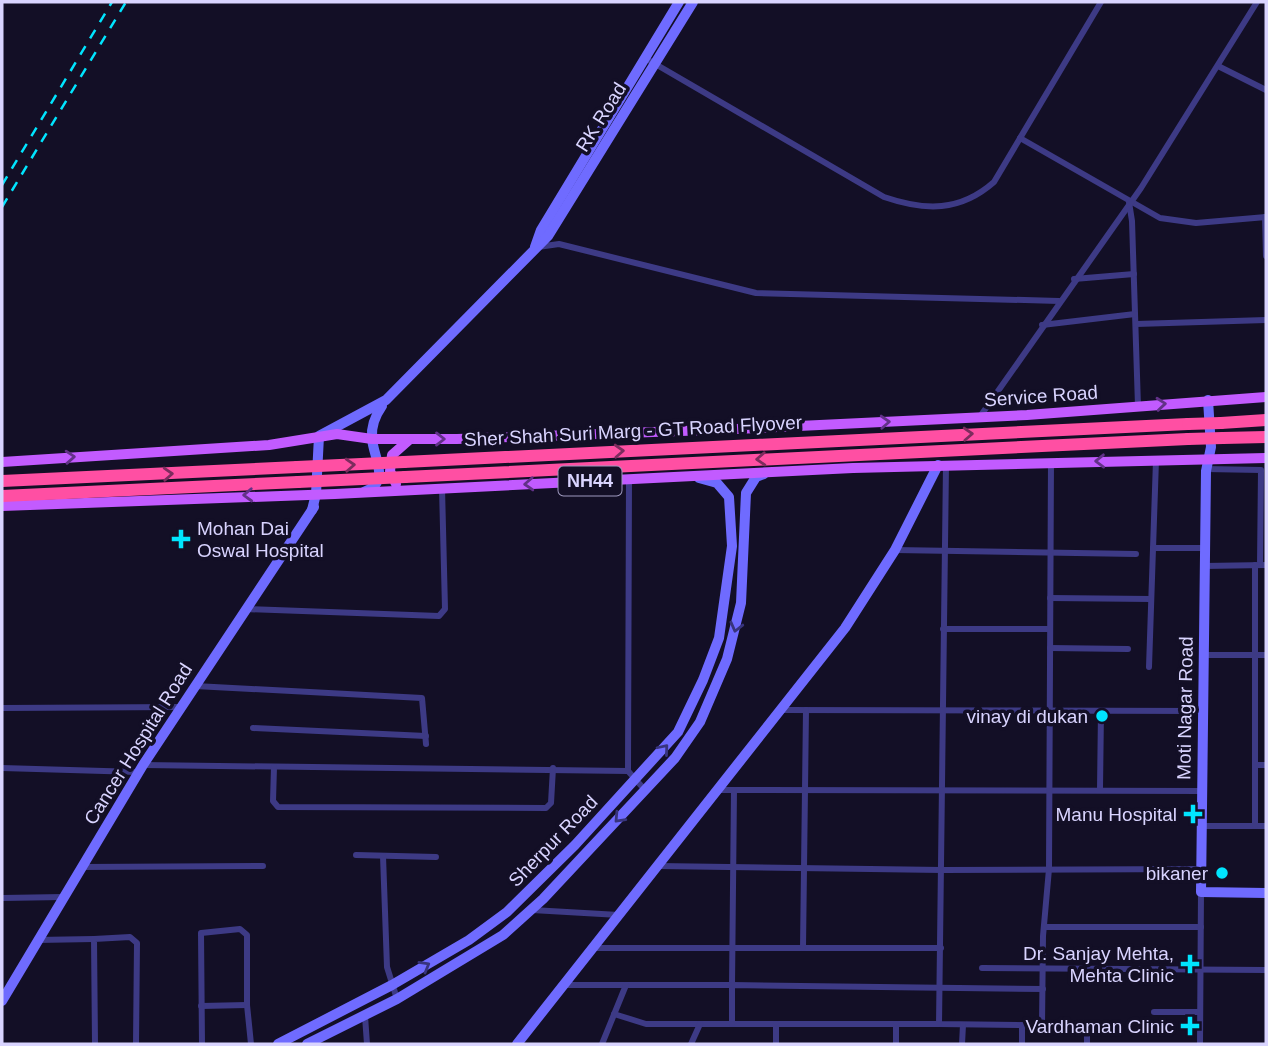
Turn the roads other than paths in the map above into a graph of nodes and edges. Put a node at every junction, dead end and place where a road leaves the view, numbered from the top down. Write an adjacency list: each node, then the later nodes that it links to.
1 (679, 2): 5 (street, RK Road)
2 (692, 2): 6 (street, RK Road)
3 (1257, 2): 7 (street)
4 (1097, 3): 9 (street)
5 (645, 58): 6 (street); 12 (street, RK Road)
6 (655, 64): 9 (street); 12 (street, RK Road)
7 (1218, 66): 8 (street); 10 (street)
8 (1266, 90)
9 (1020, 138): 10 (street)
10 (1129, 201): 11 (street); 14 (street); 15 (street)
11 (1266, 217): 13 (street)
12 (535, 247): 16 (street); 22 (street, RK Road)
13 (1266, 257)
14 (1134, 274): 15 (street); 17 (street)
15 (1074, 279): 16 (street)
16 (1059, 301): 20 (street)
17 (1135, 314): 19 (street); 20 (street)
18 (1266, 320): 19 (street)
19 (1136, 324): 24 (street)
20 (1042, 325): 25 (street)
21 (1266, 397): 23 (main road, Service Road)
22 (386, 400): 27 (street); 29 (street)
23 (1208, 400): 24 (main road, Service Road, one-way to 23); 35 (street, Moti Nagar Road)
24 (1138, 406): 25 (main road, Service Road)
25 (979, 418): 30 (main road, Service Road, one-way to 25)
26 (1266, 420): 41 (highway, Sher Shah Suri Marg - GT Road Flyover / NH44, one-way to 26, bridge)
27 (319, 436): 29 (main road, Service Road); 33 (main road, Service Road, one-way to 27); 45 (street)
28 (1266, 436): 42 (highway, Sher Shah Suri Marg - GT Road Flyover / NH44, one-way to 42, bridge)
29 (372, 439): 30 (main road, Service Road); 44 (street)
30 (410, 440): 42 (main road)
31 (1266, 458): 35 (main road)
32 (1156, 460): 34 (main road, one-way to 34); 35 (main road); 50 (street)
33 (2, 462)
34 (1051, 462): 36 (main road); 54 (street)
35 (1207, 464): 37 (street); 51 (street, Moti Nagar Road)
36 (942, 465): 38 (main road, NH44); 52 (street); 53 (street)
37 (1264, 470): 58 (street)
38 (769, 473): 39 (main road, NH44); 57 (street, Sherpur Road)
39 (695, 477): 40 (main road, NH44); 56 (street, Sherpur Road)
40 (629, 480): 43 (main road, NH44, one-way to 43); 89 (street)
41 (2, 481)
42 (404, 484): 43 (main road, NH44); 44 (main road, NH44); 47 (highway, Sher Shah Suri Marg - GT Road Flyover / NH44, bridge)
43 (442, 488): 62 (street)
44 (362, 493): 46 (main road, NH44)
45 (316, 494): 46 (main road, NH44); 48 (main road, one-way to 48); 49 (street)
46 (335, 494): 49 (street)
47 (2, 496)
48 (2, 506)
49 (312, 510): 62 (street, Cancer Hospital Road)
50 (1153, 548): 51 (street); 61 (street)
51 (1204, 548): 59 (street, Moti Nagar Road)
52 (895, 550): 53 (street); 75 (street)
53 (944, 551): 54 (street); 63 (street)
54 (1049, 553): 55 (street); 60 (street)
55 (1136, 554)
56 (730, 560): 57 (street); 90 (street, Sherpur Road, one-way to 56)
57 (745, 560): 95 (street, Sherpur Road, one-way to 95)
58 (1260, 565): 59 (street); 69 (street)
59 (1204, 566): 68 (street, Moti Nagar Road)
60 (1050, 598): 61 (street); 64 (street)
61 (1151, 599): 70 (street)
62 (245, 609): 71 (street, Cancer Hospital Road)
63 (943, 629): 64 (street); 74 (street)
64 (1050, 629): 65 (street)
65 (1050, 648): 66 (street); 77 (street)
66 (1128, 649)
67 (1266, 654): 69 (street)
68 (1203, 655): 69 (street); 79 (street, Moti Nagar Road)
69 (1255, 655): 83 (street)
70 (1149, 667)
71 (195, 686): 72 (street, Cancer Hospital Road); 81 (street)
72 (181, 707): 73 (street); 88 (street, Cancer Hospital Road)
73 (2, 708)
74 (944, 709): 76 (street); 77 (street); 91 (street)
75 (782, 710): 76 (street); 96 (street)
76 (806, 710): 93 (street)
77 (1050, 710): 78 (street); 92 (street)
78 (1101, 711): 79 (street); 94 (street)
79 (1203, 711): 98 (street, Moti Nagar Road)
80 (253, 728): 81 (street)
81 (426, 736): 82 (street)
82 (426, 744)
83 (1255, 765): 84 (street); 100 (street)
84 (1266, 765)
85 (274, 767): 87 (street); 87 (street); 88 (street)
86 (2, 768): 88 (street)
87 (553, 768): 89 (street)
88 (141, 769): 107 (street, Cancer Hospital Road)
89 (628, 771): 90 (street)
90 (635, 781): 95 (street); 113 (street, Sherpur Road)
91 (943, 788): 92 (street); 93 (street); 112 (street)
92 (1050, 788): 94 (street); 110 (street)
93 (804, 789): 97 (street); 109 (street)
94 (1100, 789): 98 (street)
95 (645, 790): 118 (street, Sherpur Road, one-way to 118)
96 (718, 790): 97 (street); 106 (street)
97 (734, 790): 108 (street)
98 (1202, 791): 99 (street, Moti Nagar Road)
99 (1202, 826): 100 (street); 111 (street, Moti Nagar Road)
100 (1255, 826): 101 (street)
101 (1266, 826)
102 (356, 855): 103 (street)
103 (383, 856): 104 (street); 133 (street)
104 (436, 857)
105 (263, 866): 107 (street)
106 (658, 866): 108 (street); 120 (street)
107 (81, 867): 116 (street, Cancer Hospital Road)
108 (732, 867): 109 (street); 125 (street)
109 (805, 868): 112 (street); 127 (street)
110 (1049, 869): 111 (street); 112 (street); 121 (street)
111 (1201, 869): 114 (street, Moti Nagar Road)
112 (942, 870): 128 (street)
113 (533, 888): 118 (street); 133 (street, Sherpur Road, one-way to 113)
114 (1201, 892): 115 (street); 122 (street)
115 (1266, 893)
116 (63, 897): 117 (street); 124 (street, Cancer Hospital Road)
117 (2, 898)
118 (543, 899): 119 (street, Sherpur Road)
119 (532, 910): 120 (street); 139 (street, Sherpur Road)
120 (619, 915): 126 (street)
121 (1045, 927): 122 (street); 130 (street)
122 (1200, 927): 132 (street)
123 (94, 939): 124 (street); 157 (street); 158 (street)
124 (37, 940): 140 (street, Cancer Hospital Road)
125 (731, 947): 126 (street); 127 (street); 136 (street)
126 (593, 948): 134 (street)
127 (803, 948): 128 (street)
128 (941, 948): 137 (street)
129 (982, 968): 130 (street)
130 (1043, 968): 132 (street); 138 (street)
131 (1266, 970): 132 (street)
132 (1200, 971): 145 (street)
133 (392, 985): 139 (street); 143 (street, Sherpur Road)
134 (563, 985): 135 (street); 164 (street)
135 (626, 985): 136 (street); 146 (street)
136 (732, 985): 137 (street); 150 (street)
137 (941, 988): 138 (street); 153 (street)
138 (1043, 989): 156 (street)
139 (397, 999): 147 (street, Sherpur Road)
140 (2, 1001)
141 (247, 1005): 142 (street); 142 (street); 160 (street)
142 (201, 1006): 159 (street)
143 (348, 1008): 148 (street); 161 (street, Sherpur Road)
144 (1154, 1012): 145 (street)
145 (1200, 1012): 172 (street)
146 (614, 1014): 149 (street); 165 (street)
147 (365, 1016): 148 (street, Sherpur Road); 163 (street)
148 (354, 1021): 162 (street, Sherpur Road)
149 (700, 1024): 150 (street); 166 (street)
150 (732, 1024): 151 (street)
151 (776, 1024): 152 (street); 167 (street)
152 (896, 1024): 153 (street); 168 (street)
153 (939, 1024): 154 (street)
154 (963, 1025): 155 (street); 169 (street)
155 (1022, 1025): 156 (street); 170 (street)
156 (1042, 1025): 171 (street)
157 (95, 1044)
158 (136, 1044)
159 (202, 1044)
160 (251, 1044)
161 (278, 1044)
162 (307, 1044)
163 (367, 1044)
164 (517, 1044)
165 (602, 1044)
166 (691, 1044)
167 (776, 1044)
168 (896, 1044)
169 (962, 1044)
170 (1022, 1044)
171 (1087, 1044)
172 (1200, 1044)

